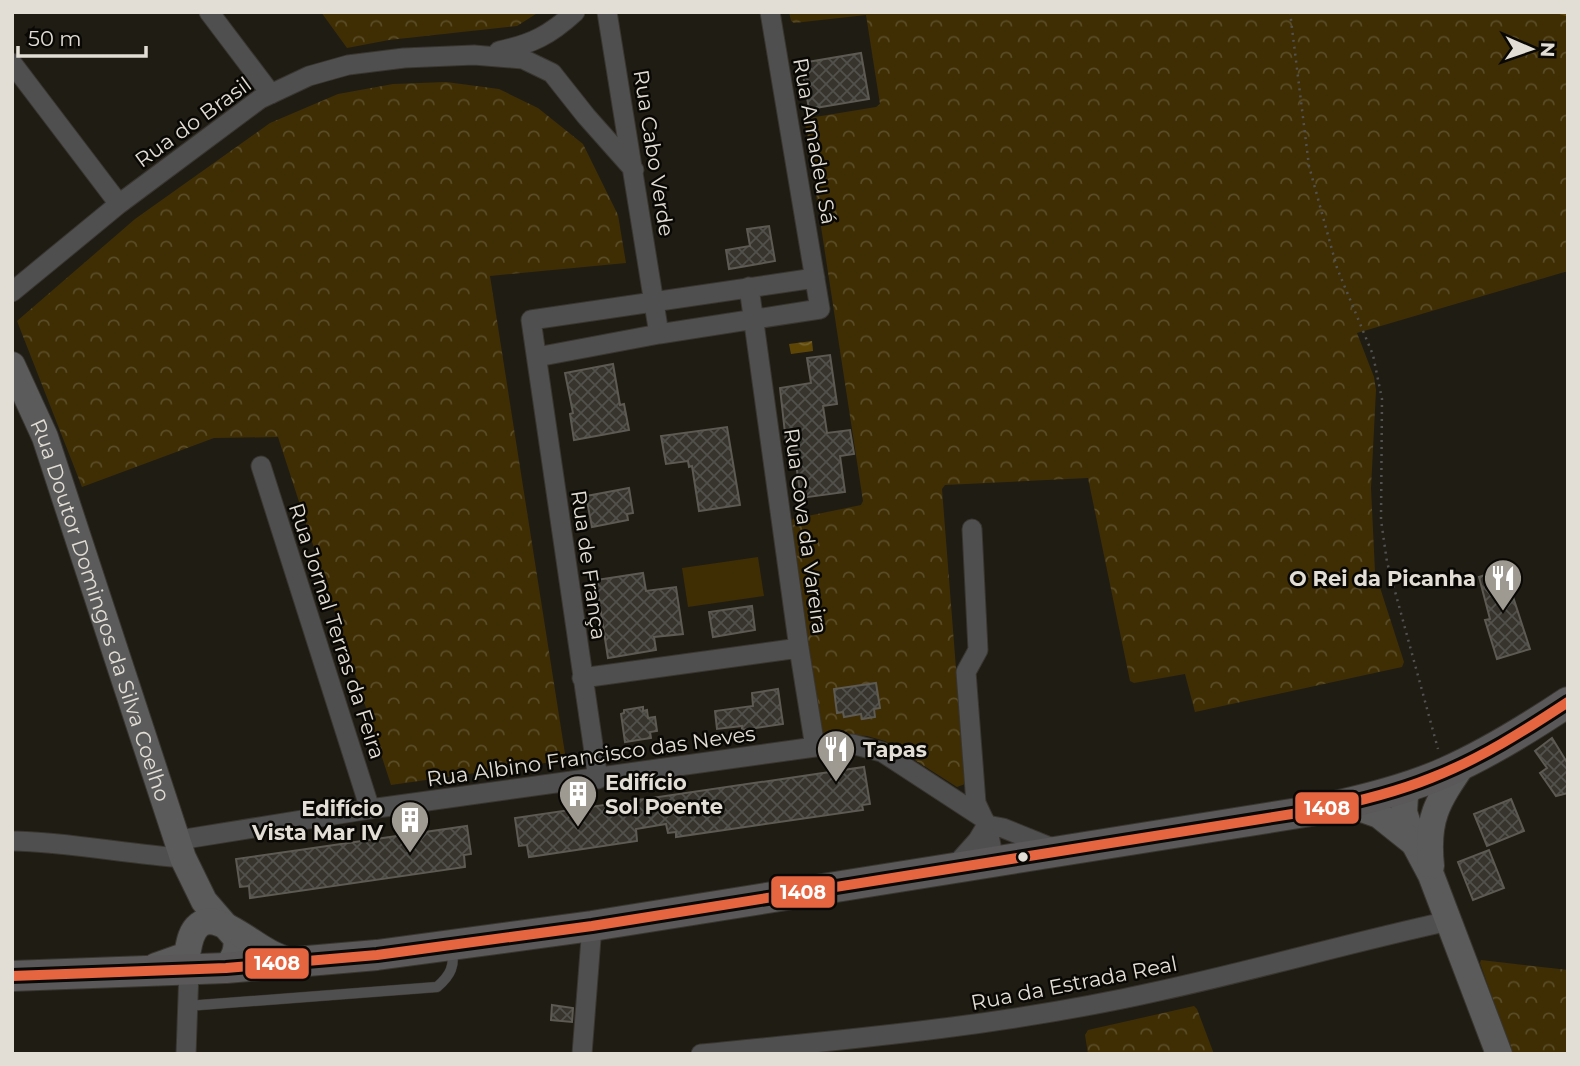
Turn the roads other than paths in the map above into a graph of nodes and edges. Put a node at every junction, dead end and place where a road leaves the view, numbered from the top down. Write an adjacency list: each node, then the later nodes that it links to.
1 (209, 12): 7 (street)
2 (575, 12): 5 (street, Rua do Brasil)
3 (607, 12): 8 (street, Rua Cabo Verde)
4 (769, 12): 10 (street, Rua Amadeu Sá)
5 (474, 55): 7 (street, Rua do Brasil); 8 (street, Rua do Brasil)
6 (12, 63): 9 (street)
7 (271, 94): 9 (street, Rua do Brasil)
8 (634, 170): 13 (street, Rua Cabo Verde)
9 (119, 204): 12 (street, Rua do Brasil)
10 (815, 278): 11 (street); 14 (street, Rua Amadeu Sá)
11 (749, 287): 13 (street); 14 (street, Rua Cova da Vareira)
12 (12, 292)
13 (656, 302): 15 (street, Rua Cabo Verde); 16 (street, Rua de França)
14 (754, 320): 15 (street); 20 (street, Rua Cova da Vareira)
15 (659, 334): 16 (street)
16 (537, 357): 21 (street, Rua de França)
17 (12, 365): 31 (street, Rua Doutor Domingos da Silva Coelho)
18 (261, 466): 27 (street, Rua Jornal Terras da Feira)
19 (972, 529): 28 (street)
20 (799, 648): 21 (street); 23 (street, Rua Cova da Vareira)
21 (582, 678): 25 (street, Rua de França)
22 (1568, 702): 24 (main road)
23 (815, 747): 25 (street, Rua Albino Francisco das Neves); 28 (street, Rua Albino Francisco das Neves)
24 (1435, 775): 26 (main road); 29 (street); 29 (street)
25 (598, 779): 27 (street, Rua Albino Francisco das Neves)
26 (1348, 804): 29 (street); 32 (main road)
27 (370, 809): 31 (street, Rua Albino Francisco das Neves)
28 (991, 824): 32 (street, Rua Albino Francisco das Neves); 33 (street); 34 (street)
29 (1422, 837): 35 (street)
30 (12, 841): 31 (street, Rua Albino Francisco das Neves)
31 (181, 849): 36 (street, Rua Doutor Domingos da Silva Coelho); 40 (street, Rua Doutor Domingos da Silva Coelho)
32 (1060, 851): 33 (main road)
33 (1002, 860): 34 (main road)
34 (953, 868): 37 (main road)
35 (1449, 921): 46 (street, Rua da Estrada Real); 47 (street)
36 (227, 926): 39 (street, Rua Doutor Domingos da Silva Coelho); 40 (street); 41 (street, Rua Doutor Domingos da Silva Coelho)
37 (592, 926): 38 (main road); 45 (street)
38 (452, 945): 39 (main road); 43 (lane)
39 (293, 962): 41 (main road)
40 (188, 963): 41 (main road); 42 (main road); 43 (street)
41 (226, 968)
42 (12, 976)
43 (187, 1006): 44 (street)
44 (186, 1054)
45 (582, 1054)
46 (701, 1054)
47 (1499, 1054)

